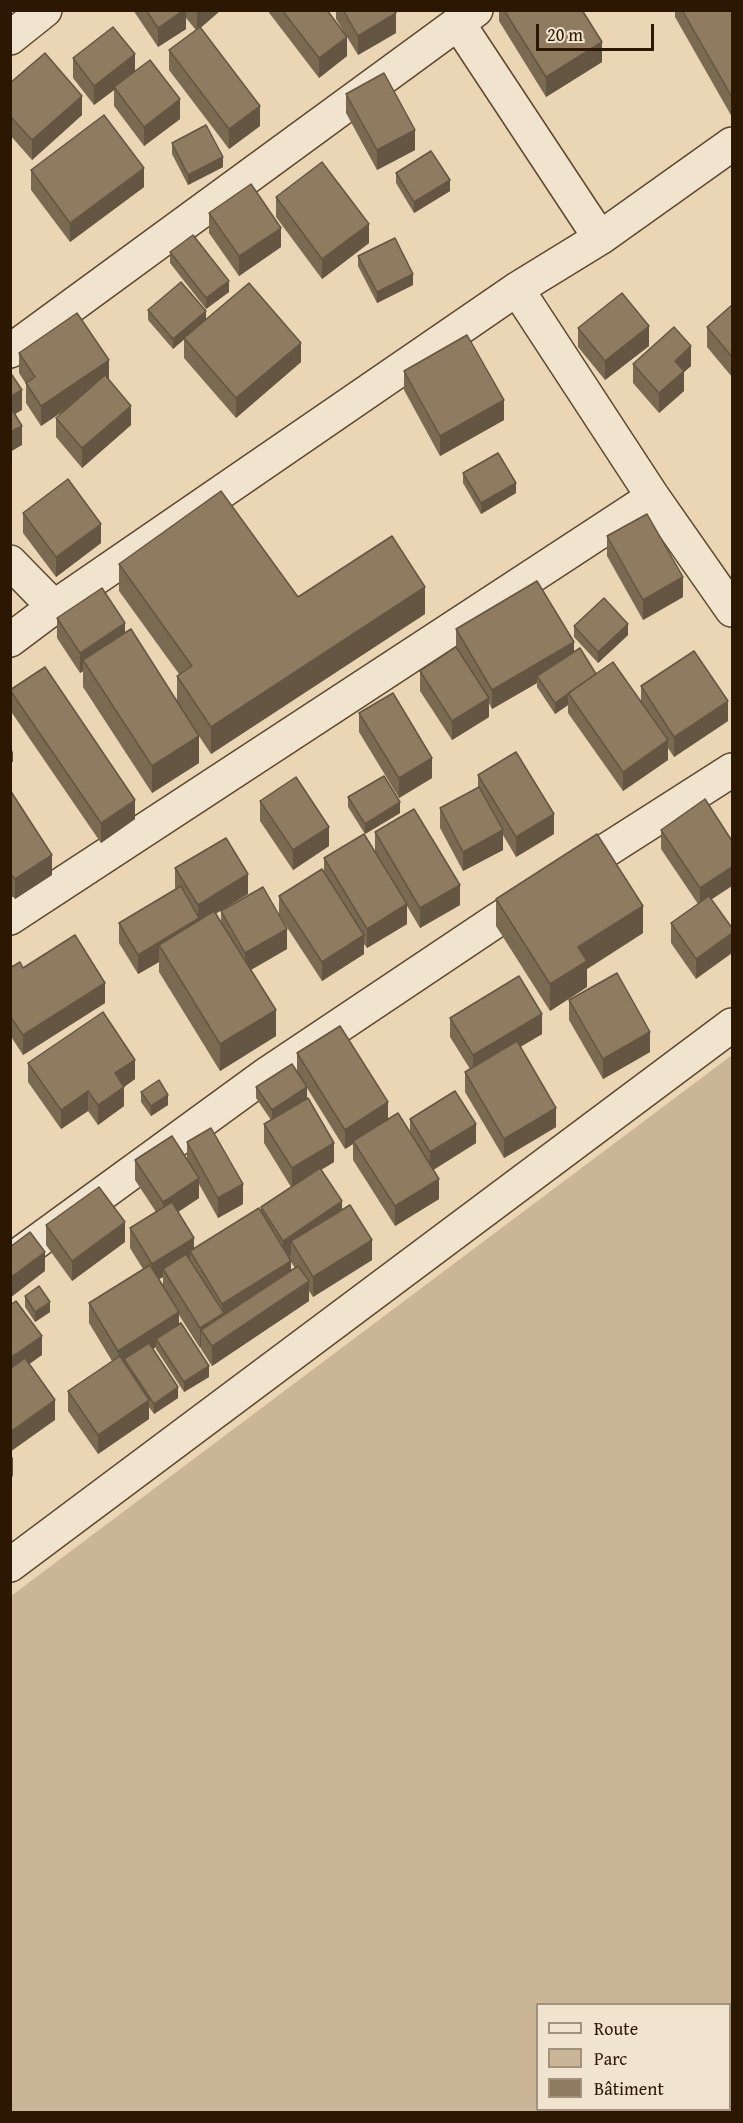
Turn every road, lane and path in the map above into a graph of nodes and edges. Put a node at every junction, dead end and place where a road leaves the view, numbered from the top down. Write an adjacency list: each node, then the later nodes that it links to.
1 (45, 10): 3 (street)
2 (467, 17): 5 (street); 7 (street)
3 (10, 38)
4 (732, 144): 5 (street)
5 (600, 238): 6 (street)
6 (517, 289): 8 (street); 10 (street)
7 (10, 351)
8 (653, 497): 11 (street); 14 (street)
9 (10, 562): 10 (street)
10 (54, 607): 12 (street)
11 (732, 610)
12 (10, 640)
13 (732, 770): 16 (street)
14 (10, 918)
15 (732, 1025): 17 (street)
16 (10, 1261)
17 (10, 1565)

